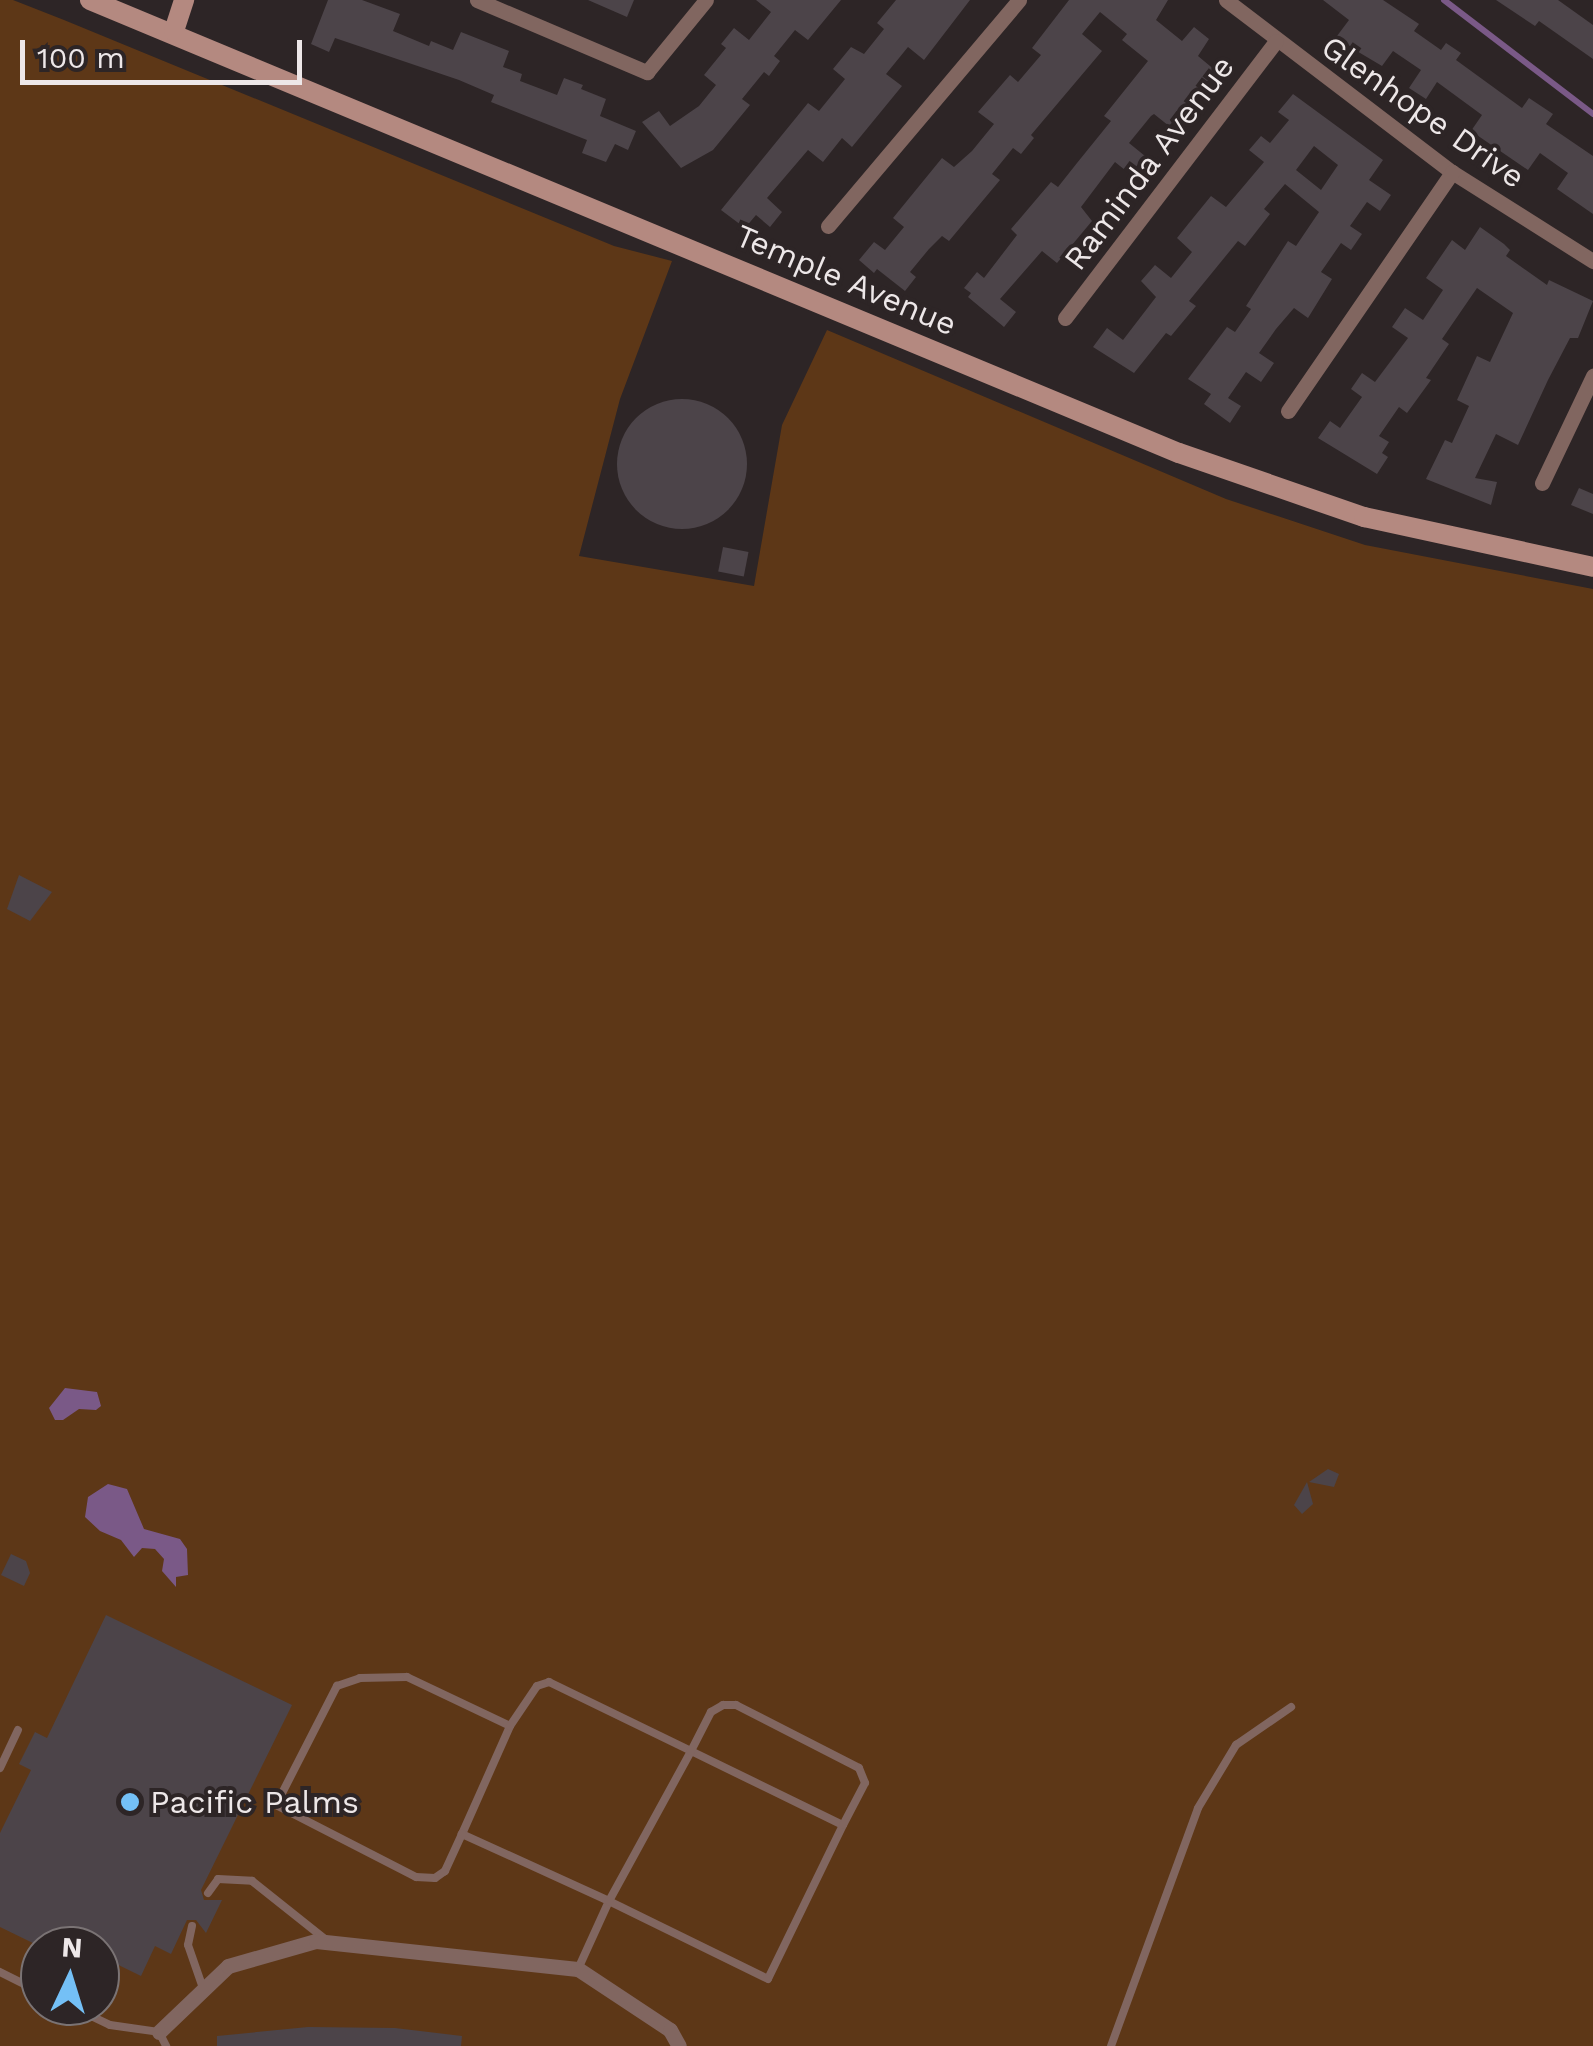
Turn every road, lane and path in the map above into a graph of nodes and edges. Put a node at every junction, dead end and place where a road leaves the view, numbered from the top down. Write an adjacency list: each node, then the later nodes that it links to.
1 (90, 0): 7 (main road, Temple Avenue)
2 (184, 0): 7 (main road)
3 (477, 0): 4 (street)
4 (706, 0)
5 (1020, 0): 10 (street)
6 (1226, 0): 8 (street, Glenhope Drive)
7 (174, 31): 16 (main road, Temple Avenue)
8 (1276, 41): 9 (street, Glenhope Drive); 12 (street, Raminda Avenue)
9 (1452, 172): 11 (street, Glenhope Drive); 14 (street)
10 (828, 226)
11 (1593, 261)
12 (1065, 318)
13 (1593, 376): 15 (street)
14 (1288, 411)
15 (1542, 483)
16 (1593, 567)
17 (1290, 1707): 33 (lane)
18 (510, 1726): 20 (lane); 23 (lane); 23 (lane)
19 (18, 1730): 21 (lane)
20 (691, 1751): 22 (lane); 22 (lane); 25 (lane)
21 (0, 1768)
22 (843, 1824): 25 (lane)
23 (462, 1834): 25 (lane)
24 (208, 1893): 27 (lane)
25 (608, 1901): 28 (lane)
26 (192, 1926): 29 (lane)
27 (328, 1942): 28 (street); 29 (street)
28 (578, 1968): 32 (street)
29 (203, 1990): 31 (street)
30 (114, 2026): 31 (lane)
31 (163, 2039)
32 (679, 2046)
33 (1111, 2046)

